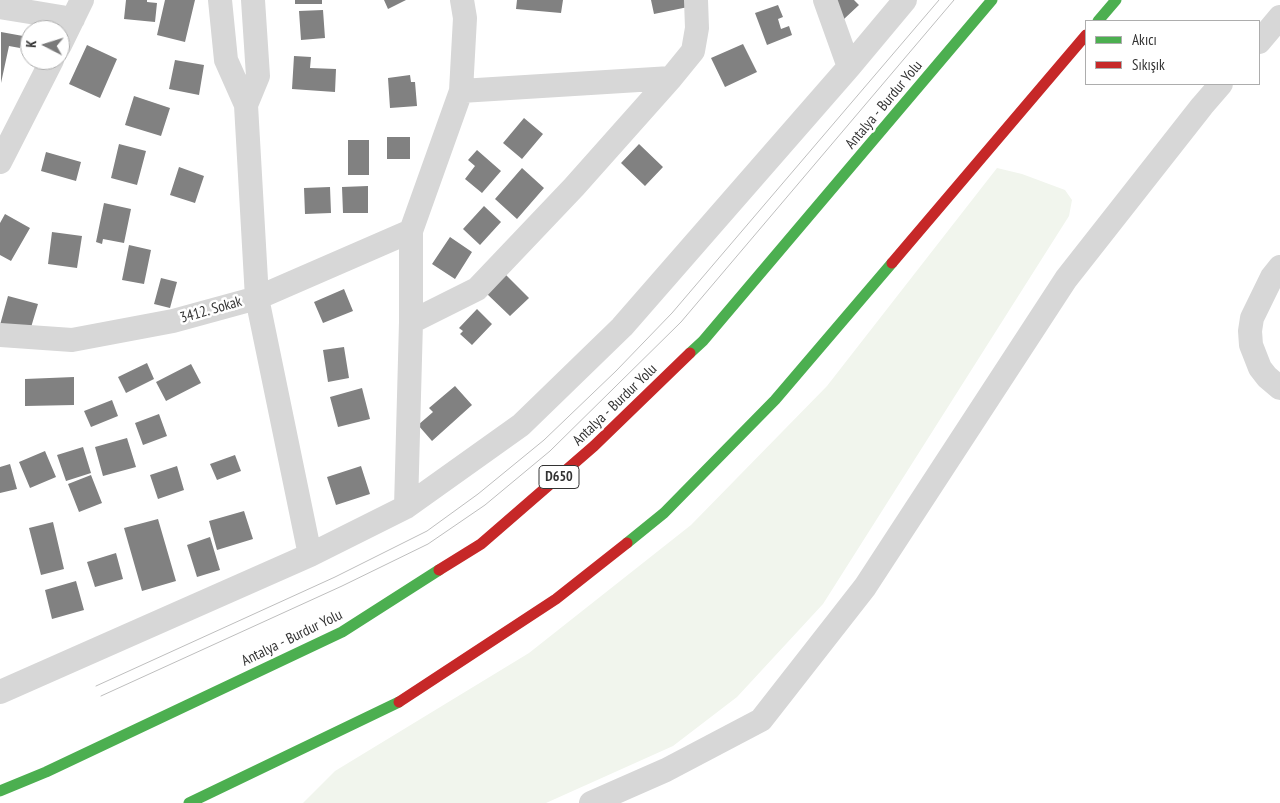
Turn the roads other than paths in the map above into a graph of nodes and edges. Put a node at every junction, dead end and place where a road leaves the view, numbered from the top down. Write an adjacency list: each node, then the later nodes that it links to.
1 (220, 0): 21 (street)
2 (253, 0): 21 (street)
3 (462, 0): 20 (street)
4 (696, 0): 18 (street)
5 (825, 0): 16 (street)
6 (905, 0): 16 (street)
7 (992, 0): 32 (highway, Antalya - Burdur Yolu / D650)
8 (1116, 0): 12 (highway)
9 (0, 7): 10 (street)
10 (78, 9): 13 (street)
11 (1280, 17): 15 (street)
12 (1099, 20)
13 (70, 25)
14 (1085, 36): 33 (highway)
15 (1260, 41)
16 (849, 66): 29 (street)
17 (47, 70): 22 (street)
18 (671, 78): 20 (street); 26 (street)
19 (1221, 85): 34 (street)
20 (461, 91): 23 (street)
21 (246, 105): 25 (street)
22 (0, 162)
23 (410, 231): 25 (street, 3412. Sokak); 26 (street)
24 (1280, 267): 28 (street)
25 (256, 298): 27 (street, 3412. Sokak); 30 (street)
26 (411, 322): 29 (street)
27 (0, 335)
28 (1280, 388)
29 (406, 507): 30 (street)
30 (310, 555): 31 (street)
31 (0, 692)
32 (0, 791)
33 (189, 803)
34 (591, 803)

